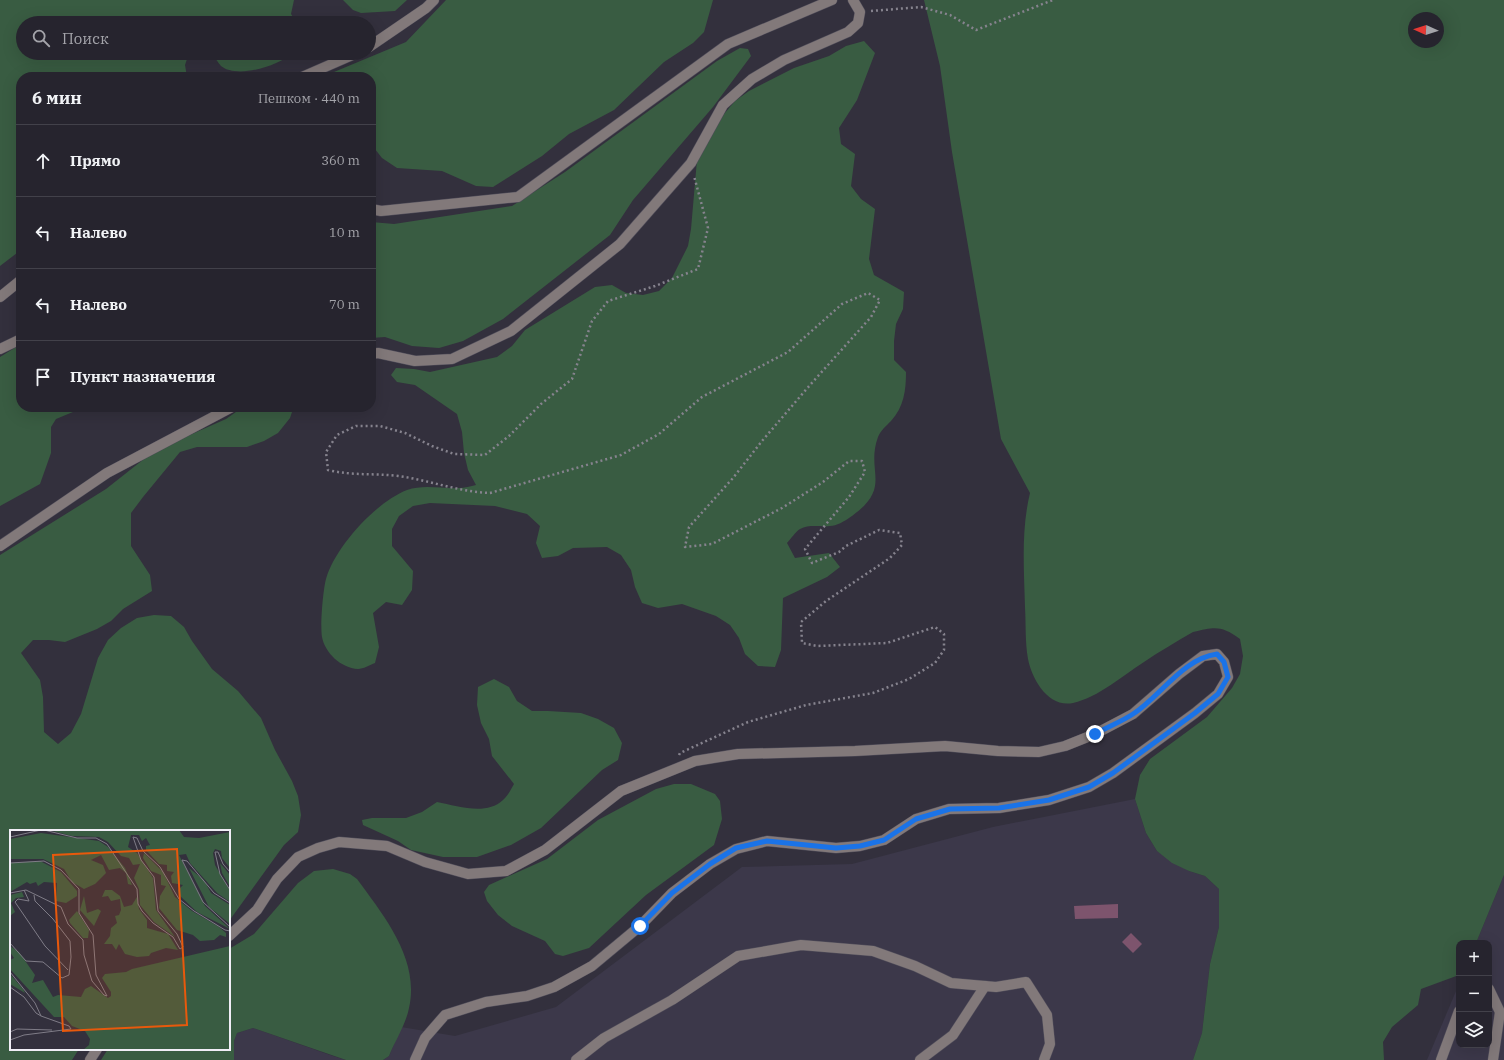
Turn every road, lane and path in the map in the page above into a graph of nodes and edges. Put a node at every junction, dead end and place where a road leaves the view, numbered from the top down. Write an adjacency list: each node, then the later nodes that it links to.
1 (434, 0): 6 (street)
2 (832, 0): 10 (street)
3 (853, 0): 5 (street)
4 (1053, 0): 5 (path)
5 (860, 12): 9 (street)
6 (376, 42)
7 (341, 60): 8 (street)
8 (313, 72)
9 (691, 163): 15 (street); 18 (path)
10 (376, 210)
11 (16, 284): 12 (street)
12 (0, 297)
13 (16, 341): 14 (street)
14 (0, 349)
15 (376, 353)
16 (223, 412): 17 (street)
17 (0, 546)
18 (670, 771): 19 (street); 25 (street)
19 (230, 935)
20 (985, 986): 26 (street); 27 (street); 28 (street)
21 (1492, 995): 30 (street)
22 (1459, 1012): 29 (street)
23 (96, 1050): 24 (street)
24 (90, 1060)
25 (416, 1060)
26 (576, 1060)
27 (920, 1060)
28 (1044, 1060)
29 (1441, 1060)
30 (1493, 1060)

